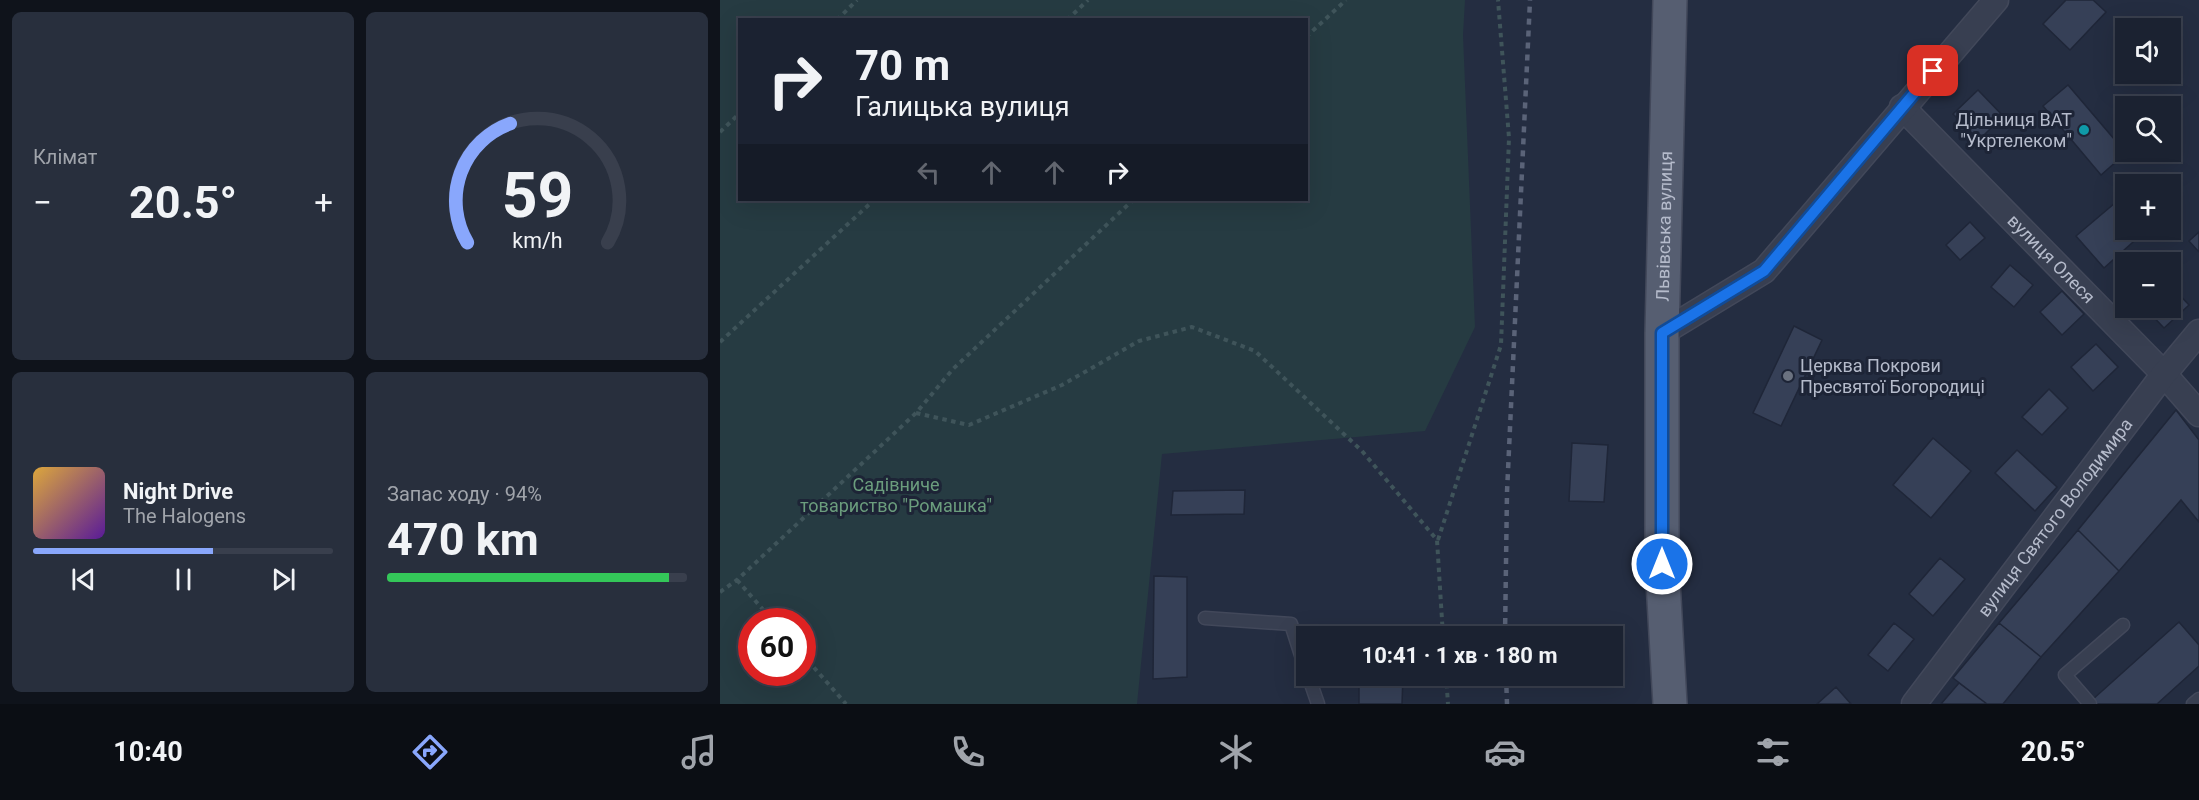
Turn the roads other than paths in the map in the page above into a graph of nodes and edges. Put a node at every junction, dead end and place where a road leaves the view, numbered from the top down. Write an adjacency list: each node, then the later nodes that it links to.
1 (1670, 0): 5 (main road, Львівська вулиця)
2 (1996, 0): 3 (street)
3 (1902, 107): 5 (street); 6 (street, вулиця Олеся)
4 (2199, 332): 6 (street, вулиця Святого Володимира)
5 (1662, 333): 14 (main road, Львівська вулиця)
6 (2164, 374): 7 (street, вулиця Олеся); 15 (street, вулиця Святого Володимира)
7 (2199, 414)
8 (1205, 618): 10 (lane)
9 (2123, 624): 16 (lane)
10 (1296, 639)
11 (1312, 686): 13 (lane)
12 (2199, 699): 17 (lane)
13 (1318, 704)
14 (1670, 704)
15 (1914, 704)
16 (2090, 704)
17 (2193, 704)

